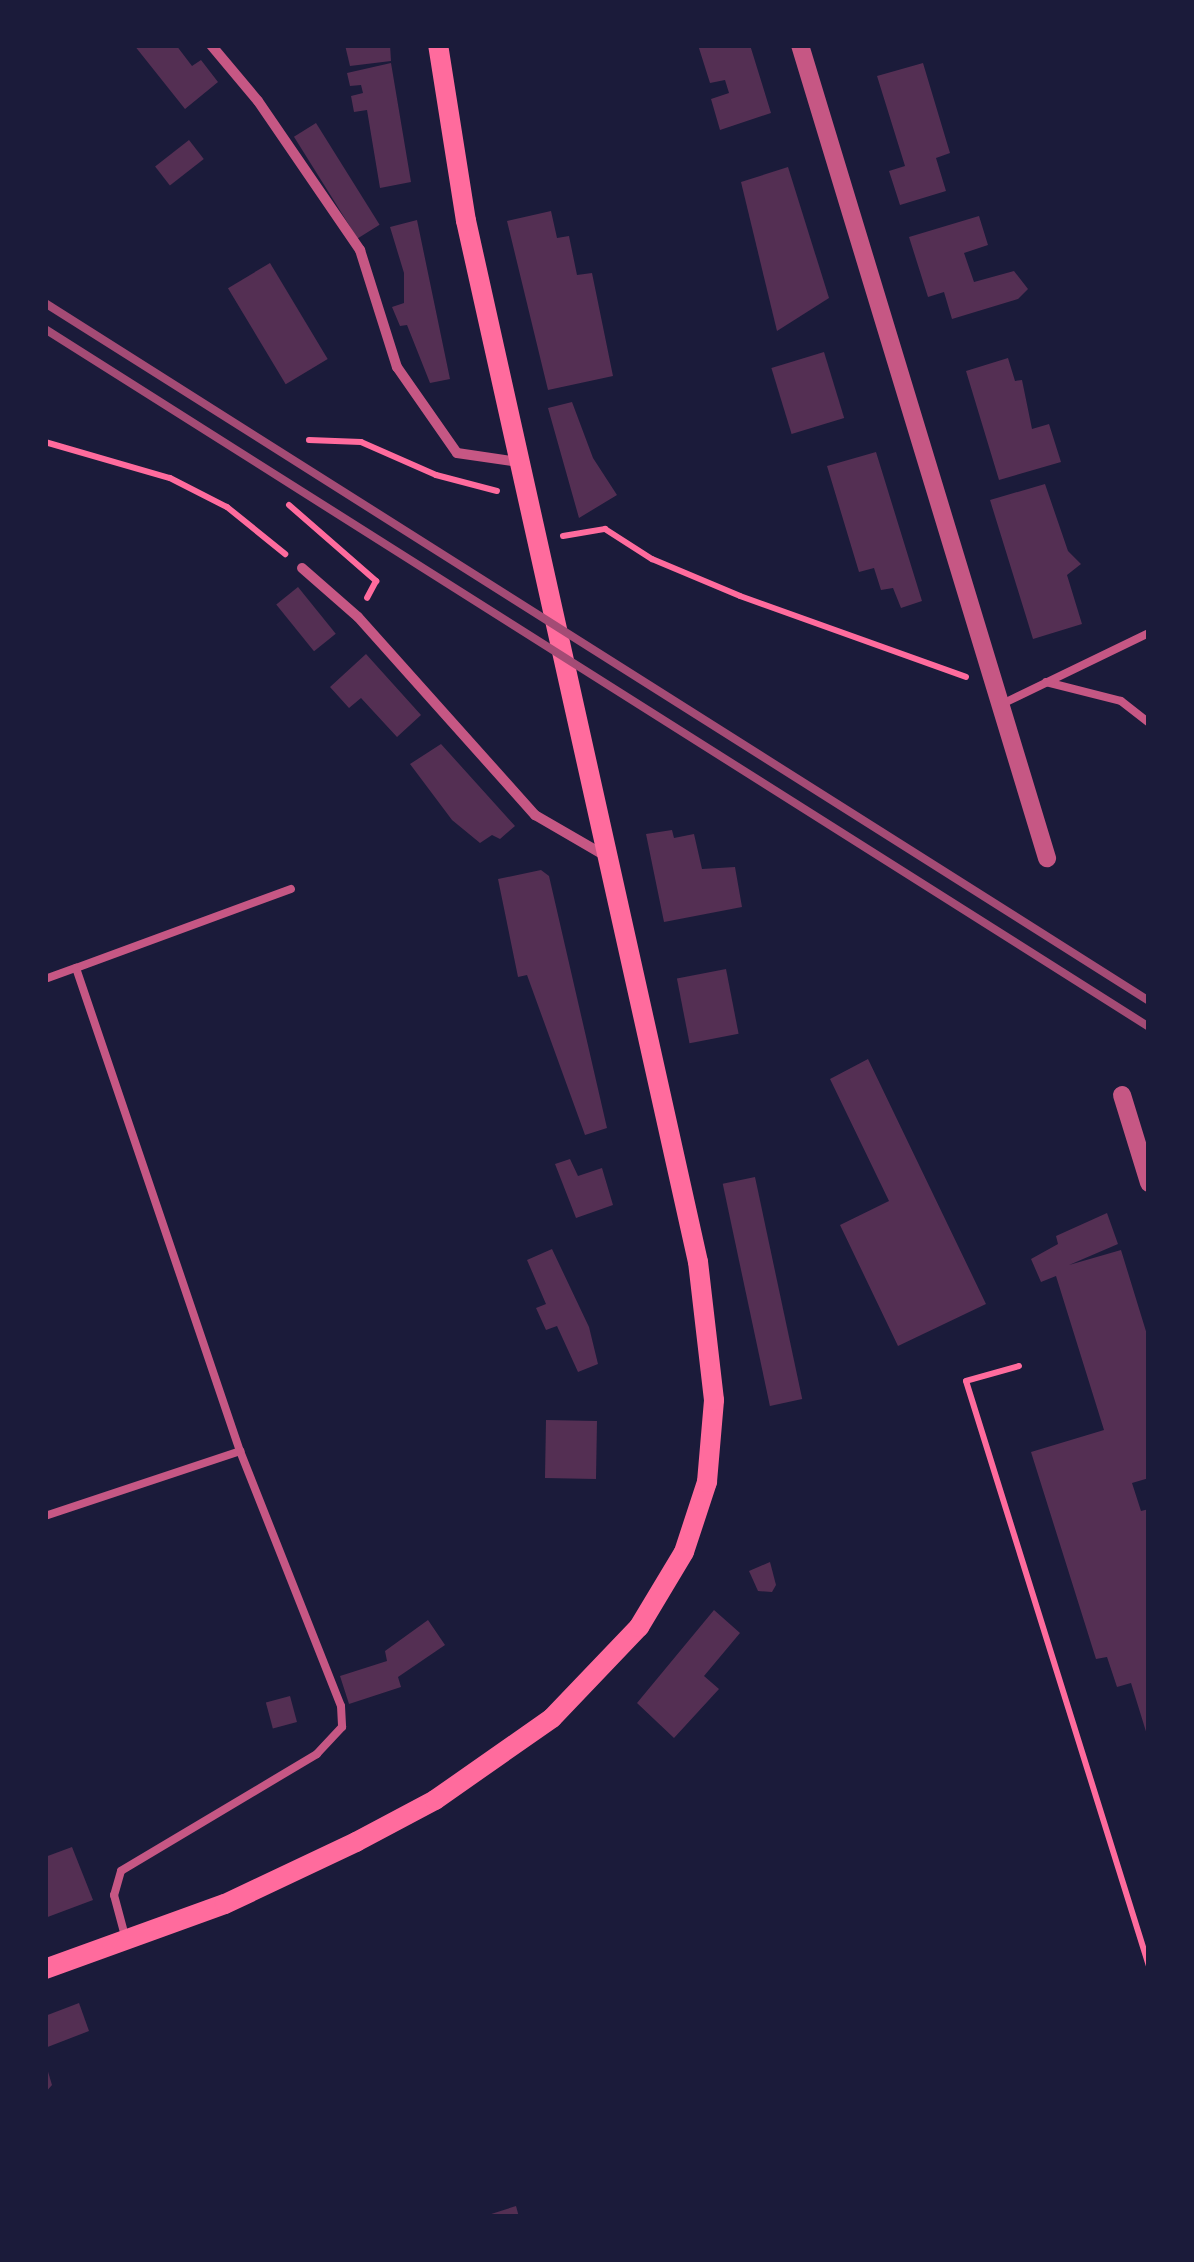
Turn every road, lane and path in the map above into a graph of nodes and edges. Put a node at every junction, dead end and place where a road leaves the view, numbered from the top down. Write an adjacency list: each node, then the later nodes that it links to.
1 (211, 45): 6 (street)
2 (438, 45): 6 (main road)
3 (800, 45): 14 (street)
4 (309, 440): 7 (path)
5 (45, 442): 10 (path)
6 (519, 462): 7 (main road)
7 (528, 499): 9 (main road)
8 (288, 505): 11 (path)
9 (538, 540): 14 (path); 17 (main road)
10 (302, 568): 11 (street)
11 (358, 617): 17 (street)
12 (1149, 632): 13 (lane)
13 (1046, 682): 15 (lane); 16 (lane)
14 (993, 686): 15 (street)
15 (998, 706): 18 (street)
16 (1149, 722)
17 (604, 855): 27 (main road)
18 (1047, 858)
19 (291, 889): 20 (lane)
20 (76, 968): 21 (lane); 25 (lane)
21 (45, 979)
22 (1122, 1094): 23 (street)
23 (1149, 1183)
24 (1019, 1366): 28 (path)
25 (240, 1451): 26 (lane); 27 (lane)
26 (45, 1516)
27 (127, 1940): 30 (main road)
28 (1145, 1941): 29 (path)
29 (1149, 1966)
30 (45, 1970)

